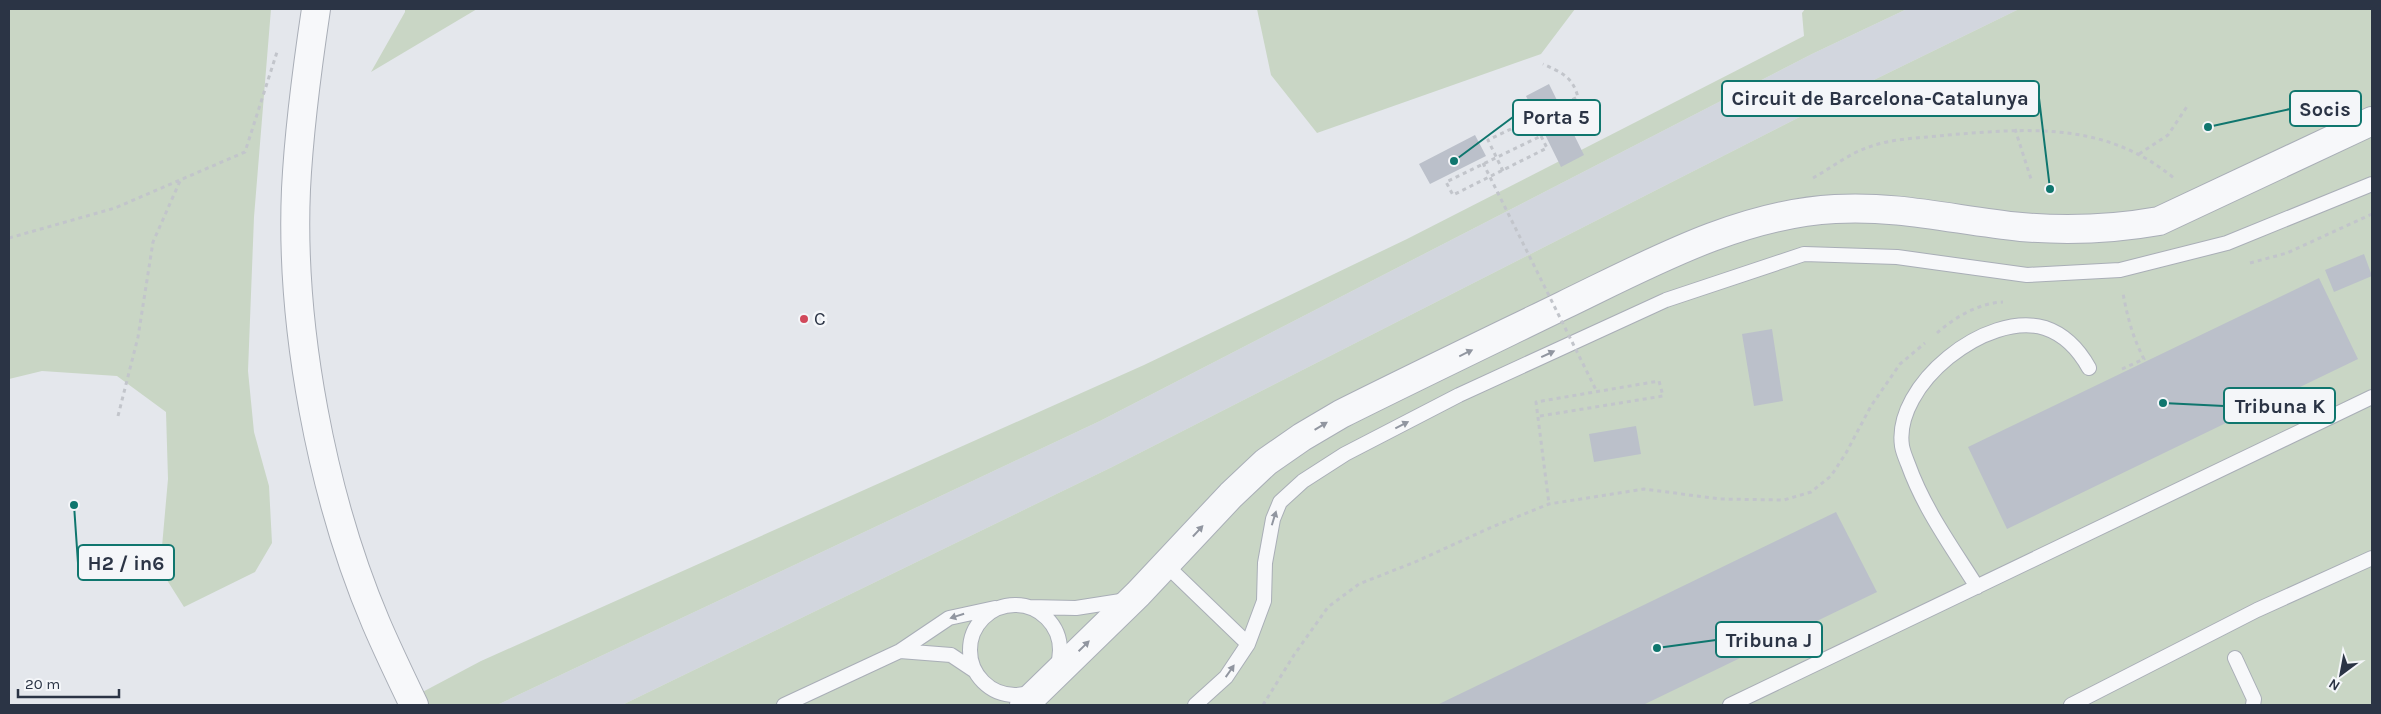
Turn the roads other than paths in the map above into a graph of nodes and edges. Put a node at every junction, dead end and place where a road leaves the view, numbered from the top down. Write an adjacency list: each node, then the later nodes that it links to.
1 (316, 9): 17 (street)
2 (2372, 121): 7 (street, one-way to 2)
3 (2372, 184): 12 (lane, one-way to 3)
4 (2089, 368): 8 (lane)
5 (2372, 397): 8 (lane)
6 (2372, 558): 22 (lane)
7 (1166, 565): 9 (street); 12 (lane)
8 (1977, 587): 21 (lane)
9 (1134, 597): 11 (lane); 16 (street, one-way to 9)
10 (1004, 606): 11 (lane); 13 (lane, one-way to 13); 15 (lane)
11 (1027, 607): 16 (lane)
12 (1248, 644): 20 (lane, one-way to 12)
13 (900, 650): 15 (lane); 18 (lane)
14 (2236, 658): 23 (lane)
15 (975, 671): 16 (lane)
16 (1045, 683): 19 (street)
17 (414, 705)
18 (784, 705)
19 (1024, 705)
20 (1195, 705)
21 (1730, 705)
22 (2071, 705)
23 (2253, 705)

